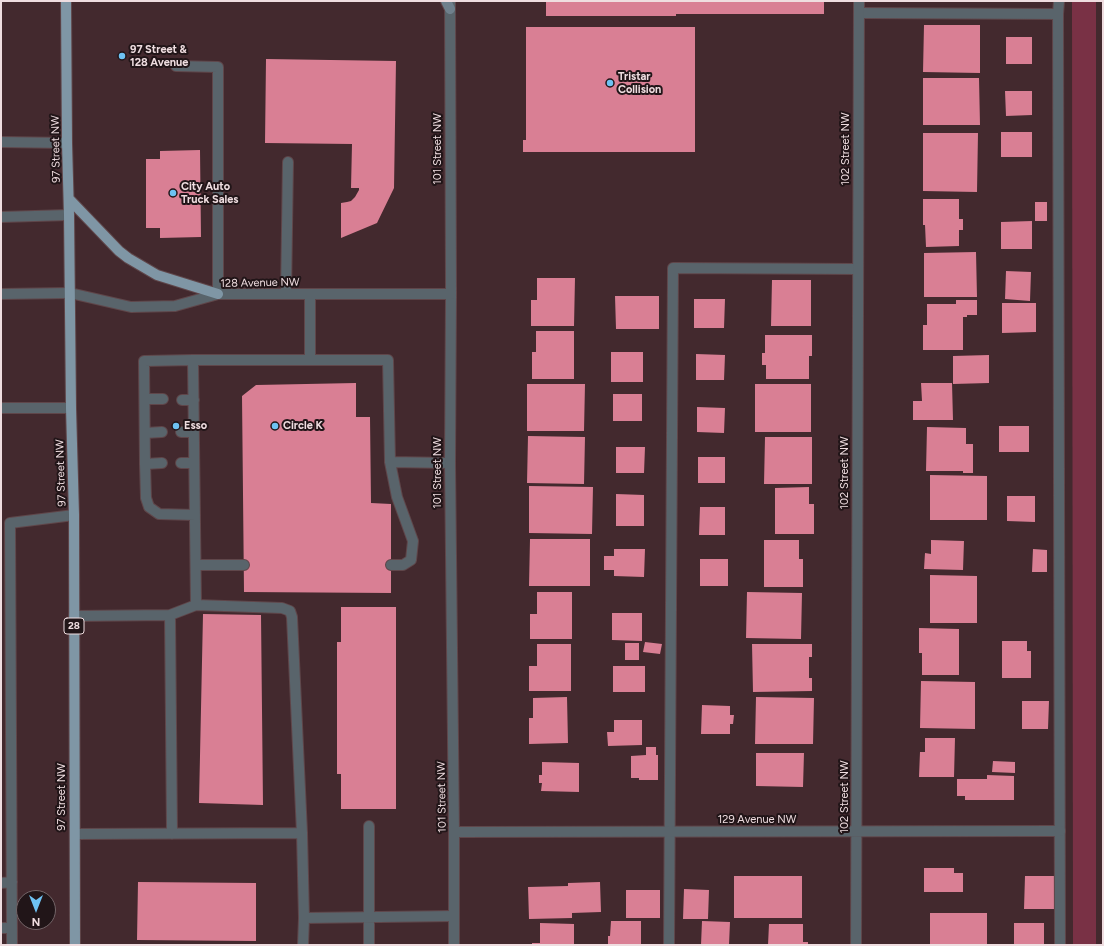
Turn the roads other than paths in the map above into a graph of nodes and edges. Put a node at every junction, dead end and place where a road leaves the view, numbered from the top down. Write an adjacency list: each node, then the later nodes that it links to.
1 (66, 1): 9 (main road, 97 Street NW)
2 (859, 1): 5 (street, 102 Street NW)
3 (1059, 1): 6 (street)
4 (449, 3): 20 (street, 101 Street NW)
5 (859, 13): 6 (street); 14 (street, 102 Street NW)
6 (1058, 14): 49 (street)
7 (176, 66): 17 (street)
8 (1, 142): 9 (street)
9 (67, 143): 11 (main road, 97 Street NW)
10 (288, 162): 18 (street)
11 (69, 199): 12 (main road, 97 Street NW); 17 (main road)
12 (69, 216): 13 (street); 15 (main road, 97 Street NW)
13 (1, 217)
14 (858, 269): 48 (street, 102 Street NW); 51 (street)
15 (70, 293): 16 (street, 128 Avenue NW); 17 (street, 128 Avenue NW); 28 (main road, 97 Street NW / 28)
16 (1, 294)
17 (218, 294): 18 (street, 128 Avenue NW)
18 (286, 294): 19 (street, 128 Avenue NW)
19 (310, 294): 20 (street, 128 Avenue NW); 22 (street)
20 (451, 294): 34 (street, 101 Street NW)
21 (194, 360): 22 (street); 23 (street); 26 (street)
22 (310, 360): 33 (street)
23 (145, 399): 24 (street); 32 (street)
24 (163, 399)
25 (182, 400): 26 (street)
26 (194, 400): 31 (street)
27 (1, 408): 28 (street)
28 (71, 408): 39 (main road, 97 Street NW / 28)
29 (162, 432): 32 (street)
30 (182, 432): 31 (street)
31 (194, 432): 38 (street)
32 (145, 433): 35 (street)
33 (390, 462): 34 (street); 43 (street)
34 (450, 463): 50 (street, 101 Street NW)
35 (145, 464): 36 (street); 40 (street)
36 (162, 464)
37 (181, 464): 38 (street)
38 (194, 464): 40 (street)
39 (74, 515): 46 (main road, 97 Street NW / 28); 55 (street)
40 (195, 515): 41 (street)
41 (196, 565): 42 (street); 44 (street)
42 (244, 565)
43 (391, 565)
44 (196, 605): 45 (street); 52 (street)
45 (170, 615): 46 (street); 54 (street)
46 (74, 616): 53 (main road, 97 Street NW / 28)
47 (369, 826): 58 (street)
48 (856, 831): 49 (street, 129 Avenue NW); 51 (street, 129 Avenue NW); 68 (street, 102 Street NW)
49 (1060, 831): 69 (street)
50 (454, 832): 51 (street, 129 Avenue NW); 57 (street, 101 Street NW)
51 (670, 832): 67 (street)
52 (302, 833): 54 (street); 59 (street)
53 (74, 834): 54 (street); 63 (main road, 97 Street NW / 28)
54 (172, 834)
55 (12, 882): 56 (street); 61 (street)
56 (1, 883)
57 (454, 916): 58 (street); 66 (street, 101 Street NW)
58 (369, 917): 59 (street); 65 (street)
59 (304, 918): 64 (street)
60 (1, 928): 61 (street)
61 (12, 928): 62 (street)
62 (12, 945)
63 (75, 945)
64 (303, 945)
65 (370, 945)
66 (454, 945)
67 (669, 945)
68 (856, 945)
69 (1060, 945)

